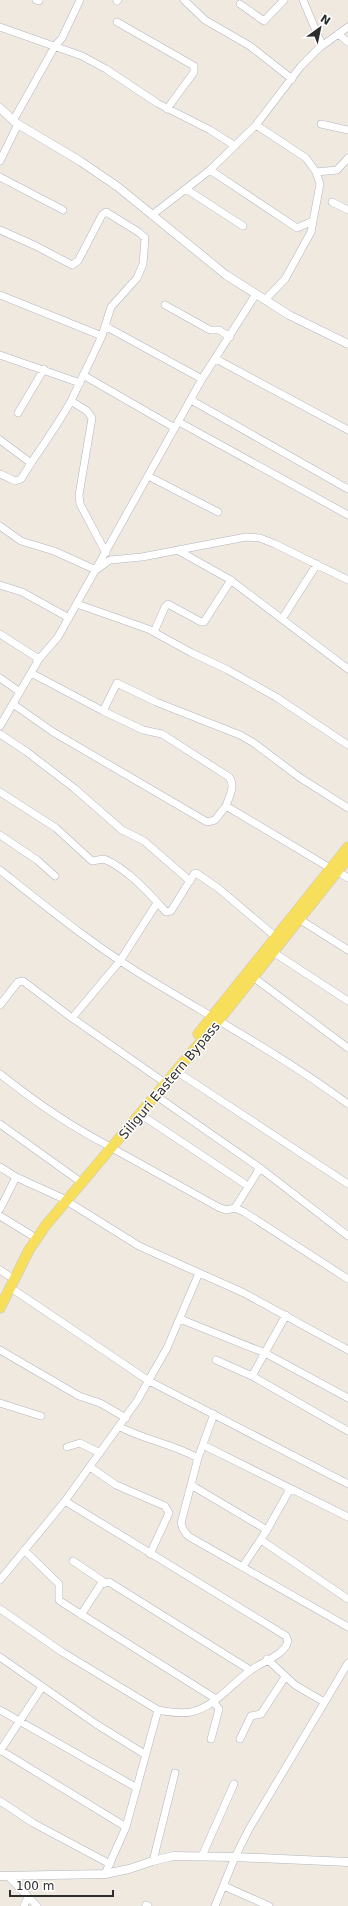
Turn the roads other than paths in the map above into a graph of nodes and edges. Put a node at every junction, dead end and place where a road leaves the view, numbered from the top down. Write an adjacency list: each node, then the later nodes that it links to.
1 (80, 0): 12 (street)
2 (184, 0): 13 (street)
3 (284, 0): 5 (street)
4 (303, 0): 11 (street)
5 (240, 4)
6 (117, 22): 15 (street)
7 (0, 27): 12 (street)
8 (348, 27): 9 (street)
9 (338, 34): 10 (street); 11 (street)
10 (348, 42)
11 (322, 45): 13 (street)
12 (55, 46): 15 (street); 16 (street)
13 (292, 78): 18 (street)
14 (0, 108): 16 (street)
15 (167, 109): 20 (street)
16 (16, 122): 22 (street); 30 (street)
17 (321, 124): 19 (street)
18 (256, 126): 20 (street); 24 (street)
19 (348, 130)
20 (235, 146): 23 (street)
21 (348, 158): 24 (street)
22 (0, 161)
23 (210, 170): 26 (street); 31 (street)
24 (316, 172): 31 (street)
25 (0, 177): 28 (street)
26 (186, 189): 30 (street); 32 (street)
27 (332, 202): 29 (street)
28 (62, 210)
29 (348, 210)
30 (152, 215): 34 (street)
31 (313, 221): 36 (street)
32 (243, 226)
33 (0, 230): 38 (street)
34 (256, 294): 36 (street); 40 (street)
35 (0, 295): 39 (street)
36 (265, 300): 41 (street)
37 (165, 305): 40 (street)
38 (105, 326): 39 (street); 46 (street)
39 (102, 336): 45 (street)
40 (230, 337): 43 (street)
41 (348, 344)
42 (0, 355): 44 (street)
43 (216, 360): 46 (street); 52 (street)
44 (44, 369): 47 (street); 50 (street)
45 (83, 375): 47 (street); 51 (street)
46 (202, 379): 48 (street)
47 (80, 383): 49 (street)
48 (191, 400): 51 (street); 57 (street)
49 (71, 401): 54 (street); 62 (street)
50 (18, 413)
51 (177, 425): 56 (street); 59 (street)
52 (348, 430)
53 (0, 440): 54 (street)
54 (31, 462): 55 (street)
55 (0, 474)
56 (148, 476): 58 (street); 62 (street)
57 (348, 490)
58 (218, 512)
59 (348, 515)
60 (0, 526): 64 (street)
61 (178, 551): 63 (street); 64 (street); 65 (street)
62 (106, 553): 64 (street)
63 (317, 564): 66 (street); 70 (street)
64 (96, 570): 68 (street)
65 (231, 580): 70 (street); 71 (street)
66 (348, 580)
67 (0, 585): 69 (street)
68 (77, 604): 69 (street); 71 (street)
69 (69, 618): 73 (street)
70 (282, 619): 74 (street)
71 (154, 632): 82 (street)
72 (0, 634): 73 (street)
73 (39, 659): 75 (street)
74 (348, 670)
75 (31, 673): 77 (street); 79 (street)
76 (0, 678): 77 (street)
77 (20, 692): 78 (street)
78 (13, 704): 80 (street); 84 (street)
79 (103, 711): 84 (street); 85 (street)
80 (0, 726)
81 (0, 734): 93 (street)
82 (348, 745)
83 (0, 792): 94 (street)
84 (226, 806): 90 (street)
85 (348, 808)
86 (0, 835): 91 (street)
87 (348, 847): 90 (main road, Siliguri Eastern Bypass)
88 (348, 858): 90 (main road, Siliguri Eastern Bypass)
89 (0, 870): 99 (street)
90 (334, 870): 92 (street); 95 (main road, Siliguri Eastern Bypass); 96 (main road, Siliguri Eastern Bypass)
91 (55, 876)
92 (348, 878)
93 (190, 881): 94 (street); 96 (street)
94 (157, 903): 99 (street)
95 (300, 918): 97 (street); 98 (main road, Siliguri Eastern Bypass)
96 (276, 937): 104 (main road, Siliguri Eastern Bypass)
97 (348, 950)
98 (273, 952): 100 (main road, Siliguri Eastern Bypass); 101 (street)
99 (120, 960): 103 (street); 104 (street)
100 (253, 977): 104 (main road, Siliguri Eastern Bypass); 105 (street)
101 (348, 1001)
102 (0, 1005): 103 (street)
103 (72, 1018): 108 (street)
104 (216, 1018): 106 (main road, Siliguri Eastern Bypass); 108 (main road, Siliguri Eastern Bypass); 110 (street)
105 (348, 1048)
106 (176, 1071): 109 (main road, Siliguri Eastern Bypass); 118 (street)
107 (0, 1074): 113 (street)
108 (161, 1080): 113 (main road, Siliguri Eastern Bypass)
109 (155, 1095): 111 (main road, Siliguri Eastern Bypass); 115 (street)
110 (348, 1104)
111 (140, 1114): 113 (main road, Siliguri Eastern Bypass); 119 (street)
112 (0, 1124): 117 (street)
113 (109, 1147): 117 (main road, Siliguri Eastern Bypass); 120 (main road, Siliguri Eastern Bypass); 121 (street)
114 (0, 1167): 116 (street)
115 (260, 1168): 119 (street); 125 (street)
116 (16, 1177): 120 (street); 122 (street)
117 (78, 1180): 120 (main road, Siliguri Eastern Bypass)
118 (348, 1184)
119 (248, 1186): 121 (street)
120 (65, 1200): 124 (main road, Siliguri Eastern Bypass); 127 (street); 130 (main road, Siliguri Eastern Bypass)
121 (234, 1208): 129 (street)
122 (0, 1209)
123 (0, 1216): 124 (street)
124 (31, 1235): 128 (main road, Siliguri Eastern Bypass)
125 (348, 1236)
126 (0, 1270): 128 (street)
127 (199, 1273): 133 (street); 134 (street)
128 (9, 1276): 131 (main road, Siliguri Eastern Bypass)
129 (348, 1279)
130 (10, 1288): 132 (main road, Siliguri Eastern Bypass); 140 (street)
131 (0, 1294)
132 (0, 1308)
133 (286, 1315): 136 (street); 137 (street)
134 (180, 1319): 137 (street); 140 (street)
135 (0, 1350): 145 (street)
136 (348, 1350)
137 (265, 1353): 139 (street); 141 (street)
138 (216, 1360): 139 (street)
139 (252, 1376): 147 (street)
140 (149, 1380): 143 (street); 145 (street)
141 (348, 1398)
142 (0, 1403): 144 (street)
143 (214, 1414): 148 (street); 153 (street)
144 (41, 1416)
145 (126, 1418): 146 (street)
146 (120, 1426): 150 (street); 151 (street)
147 (348, 1430)
148 (203, 1445): 151 (street); 155 (street)
149 (68, 1446): 150 (street)
150 (100, 1453): 152 (street)
151 (198, 1458): 154 (street)
152 (90, 1467): 156 (street); 161 (street)
153 (348, 1484)
154 (191, 1485): 158 (street); 163 (street)
155 (290, 1489): 157 (street); 158 (street)
156 (65, 1501): 160 (street); 161 (street)
157 (348, 1518)
158 (267, 1530): 159 (street)
159 (261, 1540): 163 (street); 166 (street)
160 (24, 1550): 164 (street); 168 (street)
161 (150, 1554): 171 (street)
162 (73, 1561): 165 (street)
163 (244, 1566): 169 (street)
164 (0, 1580)
165 (104, 1582): 168 (street); 173 (street)
166 (348, 1599)
167 (0, 1608): 179 (street)
168 (81, 1615): 176 (street)
169 (348, 1627)
170 (0, 1657): 175 (street)
171 (267, 1659): 173 (street); 174 (street)
172 (348, 1663): 177 (street)
173 (250, 1670): 176 (street)
174 (285, 1677): 177 (street); 182 (street)
175 (42, 1687): 180 (street); 184 (street)
176 (214, 1700): 179 (street); 181 (street)
177 (324, 1702): 191 (street)
178 (0, 1710): 180 (street)
179 (158, 1710): 184 (street)
180 (20, 1722): 183 (street); 187 (street)
181 (211, 1739)
182 (240, 1739)
183 (0, 1750): 189 (street)
184 (146, 1755): 187 (street)
185 (175, 1773): 192 (street)
186 (234, 1784): 190 (street)
187 (137, 1788): 189 (street)
188 (0, 1801): 194 (street)
189 (126, 1827): 194 (street)
190 (202, 1856): 191 (street); 192 (street)
191 (235, 1857): 193 (street); 197 (street)
192 (153, 1860): 195 (street)
193 (348, 1862)
194 (110, 1864): 195 (street)
195 (106, 1874): 196 (street)
196 (3, 1878): 198 (street)
197 (224, 1886): 201 (street); 202 (street)
198 (28, 1897): 199 (street); 200 (street)
199 (24, 1906)
200 (37, 1906)
201 (215, 1906)
202 (269, 1906)

